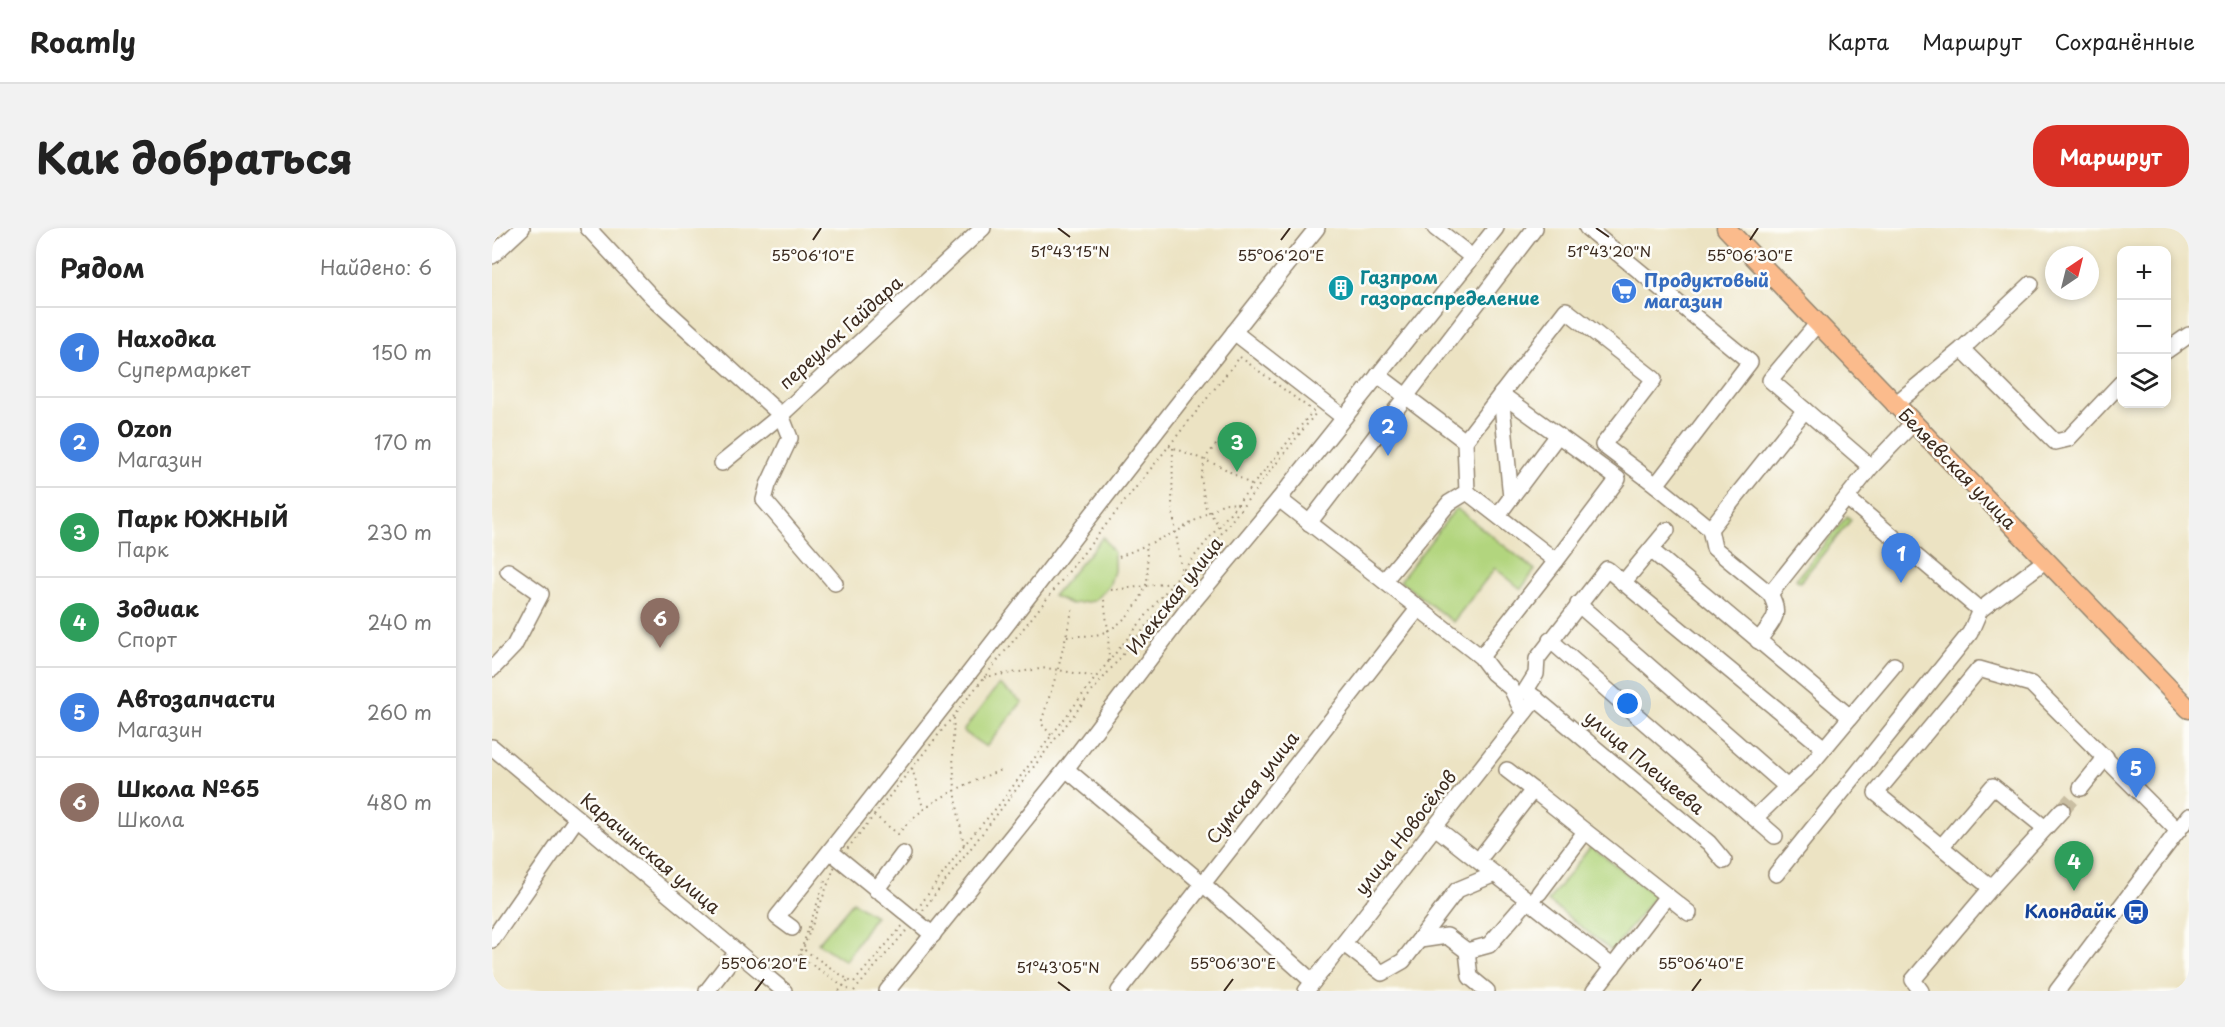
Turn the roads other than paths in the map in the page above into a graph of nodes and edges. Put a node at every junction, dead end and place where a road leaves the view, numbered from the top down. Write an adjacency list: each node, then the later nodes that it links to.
1 (522, 228): 10 (street)
2 (588, 228): 24 (street)
3 (983, 228): 24 (street, переулок Гайдара)
4 (1317, 228): 14 (street)
5 (1436, 228): 11 (street)
6 (1496, 228): 11 (street, Илекская улица)
7 (1535, 228): 21 (street)
8 (1587, 228): 33 (street)
9 (1726, 228): 13 (main road, Беляевская улица)
10 (492, 256)
11 (1472, 257): 18 (street, Илекская улица)
12 (2031, 284): 17 (street)
13 (1817, 324): 22 (main road, Беляевская улица); 23 (street)
14 (1234, 332): 25 (street); 82 (street)
15 (2189, 335): 16 (street)
16 (2171, 348)
17 (1962, 349): 19 (street); 22 (street)
18 (1378, 375): 21 (street); 25 (street, Илекская улица)
19 (2117, 386)
20 (1502, 394): 27 (street); 28 (street); 30 (street); 35 (street)
21 (1407, 396): 28 (street); 39 (street)
22 (1894, 405): 26 (main road, Беляевская улица)
23 (1805, 410): 31 (street); 40 (street)
24 (781, 415): 29 (street, переулок Гайдара); 48 (street)
25 (1343, 417): 37 (street, Илекская улица)
26 (1913, 423): 31 (street); 43 (main road, Беляевская улица)
27 (1558, 435): 32 (street); 35 (street)
28 (1465, 441): 34 (street)
29 (722, 463)
30 (1630, 465): 32 (street); 33 (street)
31 (1871, 467): 36 (street)
32 (1618, 479): 44 (street)
33 (1656, 485): 40 (street)
34 (1467, 492): 38 (street); 46 (street)
35 (1510, 498): 38 (street)
36 (1847, 498): 49 (street); 52 (street)
37 (1279, 499): 39 (street); 65 (street, Илекская улица)
38 (1498, 515): 44 (street)
39 (1309, 523): 46 (street)
40 (1710, 529): 49 (street)
41 (1667, 530): 42 (street)
42 (1651, 550): 47 (street); 54 (street)
43 (2046, 560): 52 (street); 59 (main road, Беляевская улица)
44 (1556, 561): 55 (street)
45 (508, 571): 56 (street)
46 (1384, 581): 51 (street)
47 (1623, 582): 50 (street, улица Новосёлов); 63 (street)
48 (835, 583)
49 (1770, 594): 54 (street)
50 (1578, 604): 53 (street, улица Новосёлов); 67 (street)
51 (1418, 609): 55 (street); 86 (street, Сумская улица)
52 (1980, 610): 85 (street)
53 (1550, 640): 58 (street, улица Новосёлов); 73 (street)
54 (1758, 641): 61 (street)
55 (1481, 657): 58 (street)
56 (494, 664)
57 (1894, 665): 61 (street)
58 (1524, 692): 60 (street, улица Новосёлов); 60 (street); 83 (street, улица Плещеева)
59 (2189, 709)
60 (1525, 712): 74 (street, улица Новосёлов)
61 (1850, 717): 63 (street)
62 (492, 747): 72 (street, Карачинская улица)
63 (1824, 748): 67 (street)
64 (2106, 757): 68 (street); 76 (street); 79 (street)
65 (1066, 769): 86 (street); 93 (street, Илекская улица)
66 (1507, 770): 69 (street)
67 (1787, 787): 73 (street)
68 (2081, 788)
69 (1533, 790): 77 (street); 80 (street)
70 (2061, 810): 75 (street)
71 (2189, 816): 76 (street)
72 (577, 818): 94 (street); 98 (street, Карачинская улица)
73 (1755, 818): 78 (street)
74 (1435, 827): 84 (street); 96 (street, улица Новосёлов)
75 (2045, 828): 79 (street); 87 (street)
76 (2178, 831): 108 (street)
77 (1586, 832): 89 (street); 90 (street)
78 (1775, 836)
79 (1941, 847): 87 (street)
80 (1484, 853)
81 (903, 854): 88 (street)
82 (833, 858): 88 (street); 92 (street)
83 (1724, 861)
84 (1495, 874): 89 (street); 95 (street)
85 (1776, 874)
86 (1203, 884): 100 (street); 104 (street, Сумская улица)
87 (1991, 888): 107 (street)
88 (876, 890): 93 (street)
89 (1534, 896): 97 (street); 99 (street)
90 (1667, 896): 91 (street); 99 (street)
91 (1689, 913)
92 (792, 928)
93 (933, 935): 103 (street, Илекская улица)
94 (492, 940)
95 (1420, 940): 96 (street); 97 (street)
96 (1344, 944): 100 (street, улица Новосёлов)
97 (1467, 951): 105 (street)
98 (736, 952): 101 (street); 102 (street, Карачинская улица)
99 (1613, 967): 106 (street)
100 (1309, 986)
101 (707, 991)
102 (784, 991)
103 (887, 991)
104 (1119, 991)
105 (1487, 991)
106 (1594, 991)
107 (1922, 991)
108 (2057, 991)

